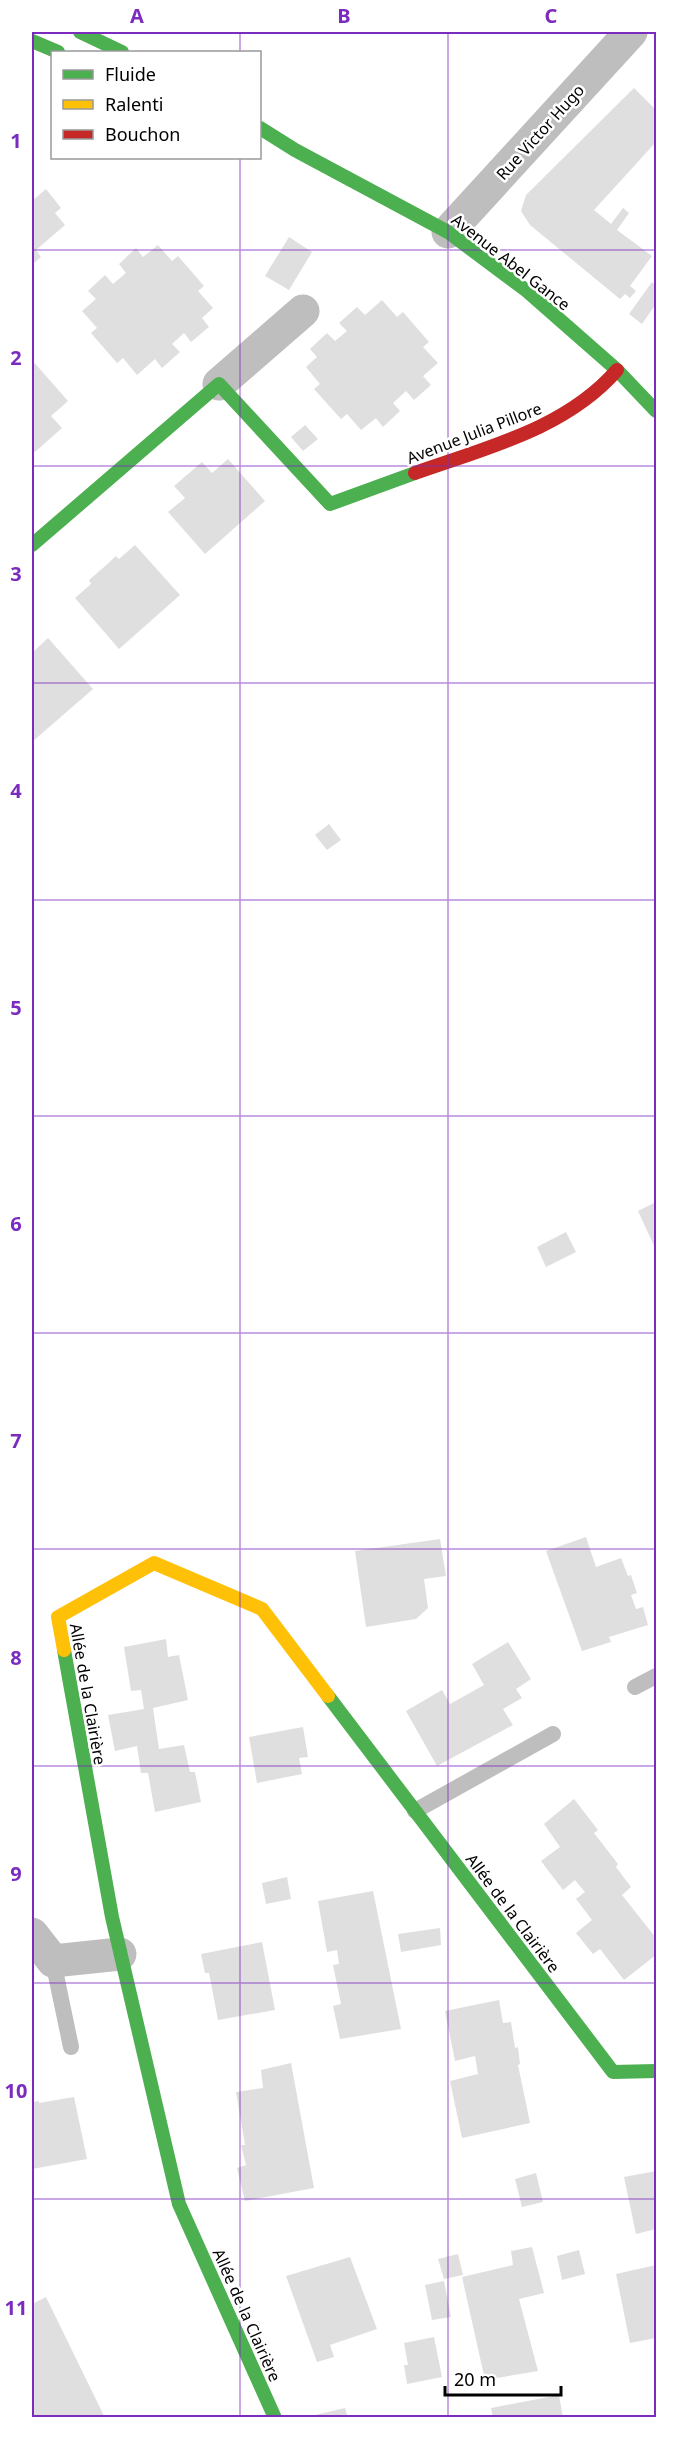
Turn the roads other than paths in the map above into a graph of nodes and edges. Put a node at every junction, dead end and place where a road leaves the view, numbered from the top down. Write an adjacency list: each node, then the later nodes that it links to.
1 (80, 32): 5 (street)
2 (631, 32): 9 (street, Rue Victor Hugo)
3 (32, 41): 4 (street)
4 (56, 51)
5 (120, 51)
6 (261, 129): 8 (street, Avenue Abel Gance)
7 (261, 138): 8 (street, Avenue Abel Gance)
8 (295, 150): 9 (street, Avenue Abel Gance)
9 (448, 232): 11 (street, Avenue Abel Gance)
10 (303, 311): 12 (street)
11 (618, 370): 12 (street, Avenue Julia Pillore); 13 (street, Avenue Abel Gance)
12 (219, 384): 14 (street)
13 (657, 411)
14 (32, 545)
15 (657, 1676): 16 (lane)
16 (635, 1687)
17 (552, 1734): 18 (lane)
18 (416, 1810): 20 (street, Allée de la Clairière); 23 (street, Allée de la Clairière)
19 (32, 1934): 21 (street)
20 (120, 1954): 21 (street); 24 (street, Allée de la Clairière)
21 (53, 1961): 22 (lane)
22 (71, 2048)
23 (657, 2071)
24 (275, 2418)

